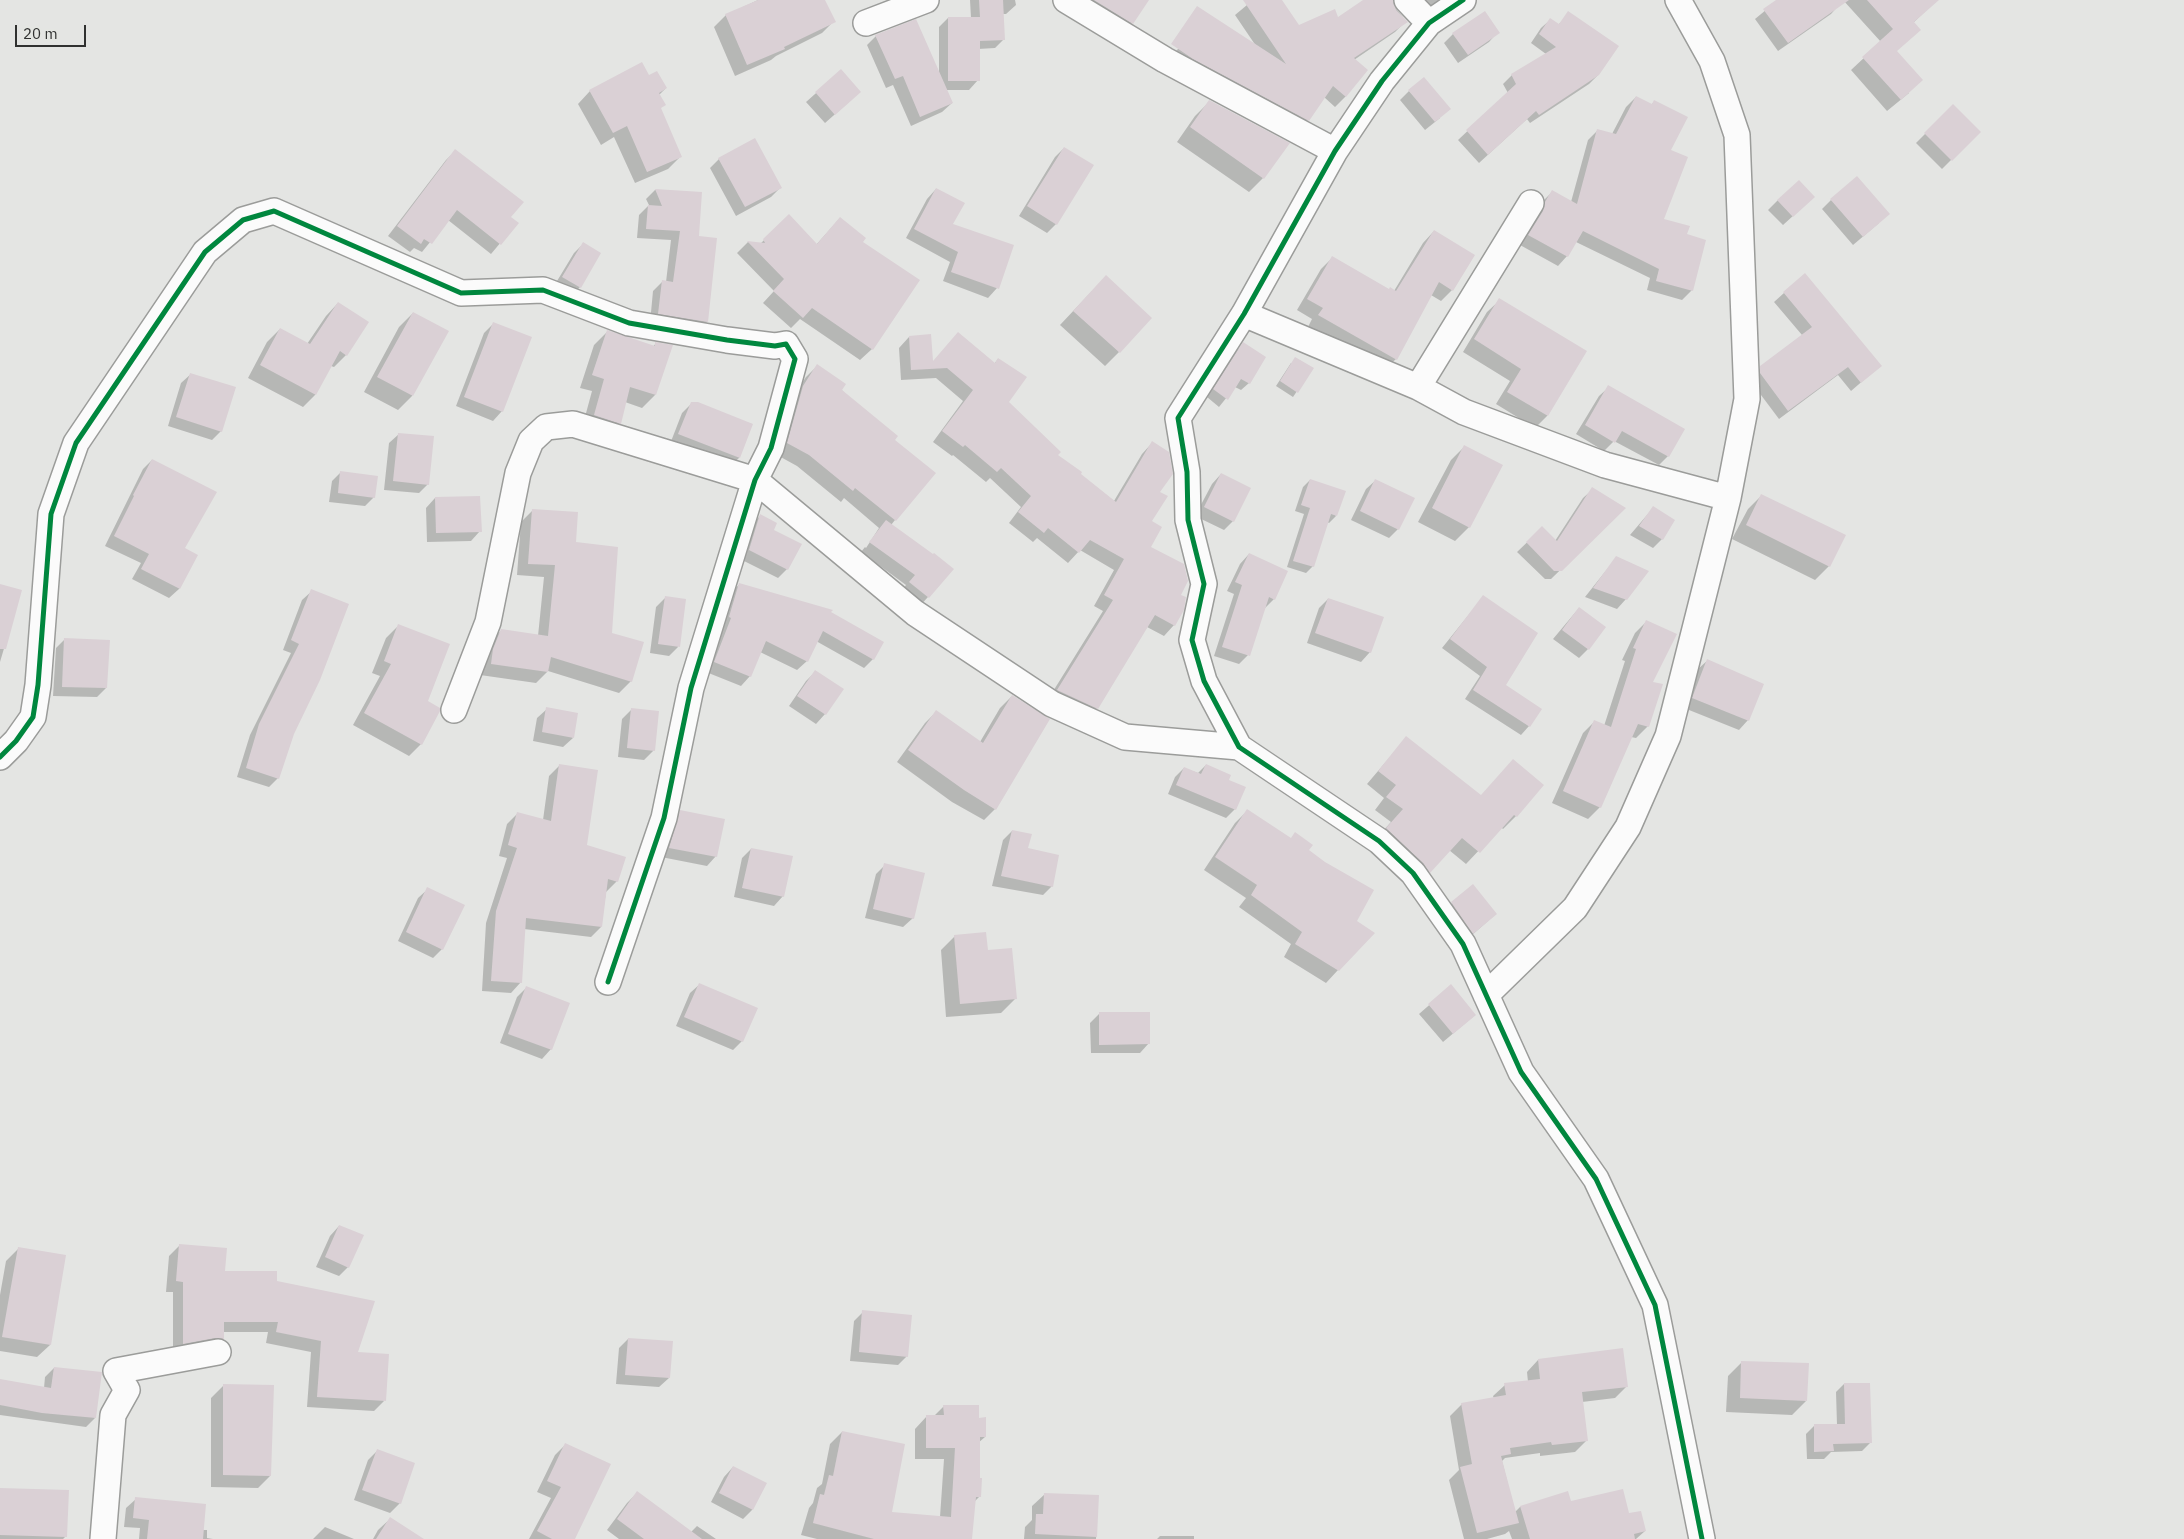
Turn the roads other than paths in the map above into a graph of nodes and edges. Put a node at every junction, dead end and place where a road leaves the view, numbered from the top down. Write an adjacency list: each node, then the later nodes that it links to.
1 (926, 0): 6 (street)
2 (1066, 0): 8 (street)
3 (1407, 0): 7 (street)
4 (1463, 0): 7 (street)
5 (1678, 0): 13 (street)
6 (866, 23)
7 (1429, 23): 8 (street)
8 (1335, 151): 10 (street)
9 (1531, 203): 11 (street)
10 (1244, 314): 11 (street); 15 (street)
11 (1418, 387): 13 (street)
12 (755, 480): 14 (street); 15 (street); 16 (street); 17 (street)
13 (1728, 498): 18 (street)
14 (454, 710)
15 (1239, 746): 18 (street)
16 (0, 757)
17 (608, 982)
18 (1486, 995): 21 (street)
19 (218, 1352): 20 (street)
20 (103, 1539)
21 (1702, 1539)

